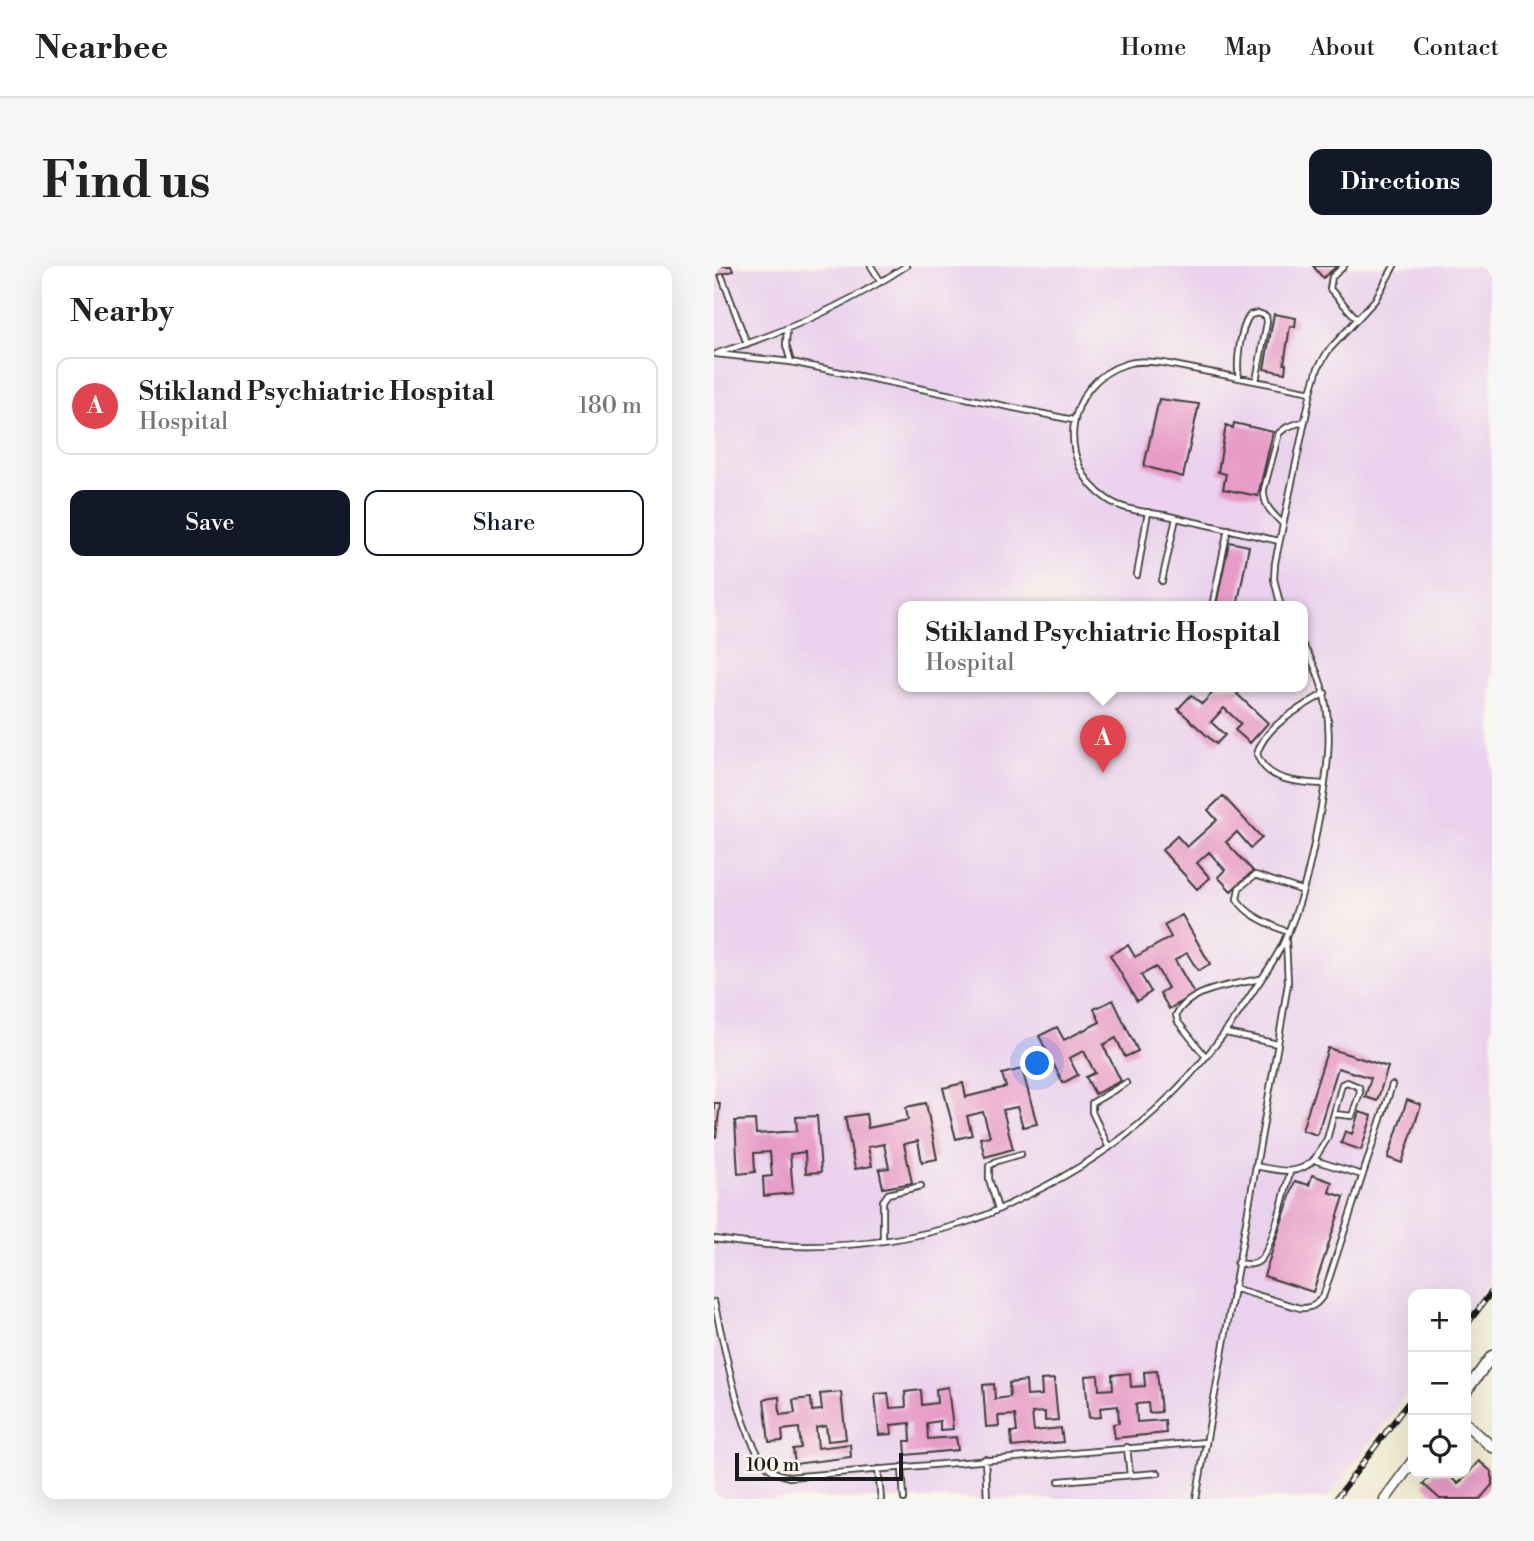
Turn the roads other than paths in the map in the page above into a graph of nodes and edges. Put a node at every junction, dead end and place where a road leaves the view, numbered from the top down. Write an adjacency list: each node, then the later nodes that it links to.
1 (872, 266): 6 (lane)
2 (906, 266): 6 (lane)
3 (1344, 266): 7 (lane)
4 (1394, 266): 7 (lane)
5 (722, 277): 9 (lane)
6 (881, 282): 8 (lane)
7 (1357, 319): 14 (lane)
8 (788, 329): 9 (lane); 11 (lane)
9 (747, 344): 10 (lane)
10 (715, 354): 11 (lane)
11 (791, 362): 15 (lane)
12 (1239, 378): 13 (lane); 13 (lane); 15 (lane)
13 (1256, 382): 14 (lane)
14 (1311, 392): 16 (lane)
15 (1073, 420): 17 (lane)
16 (1305, 421): 19 (lane); 19 (lane)
17 (1148, 512): 18 (lane); 22 (lane)
18 (1176, 518): 20 (lane); 23 (lane)
19 (1283, 523): 21 (lane)
20 (1228, 529): 21 (lane); 24 (lane)
21 (1279, 541): 25 (lane)
22 (1137, 575)
23 (1162, 580)
24 (1213, 601)
25 (1280, 601)
26 (1308, 652): 27 (lane)
27 (1325, 693): 28 (lane); 28 (lane)
28 (1325, 784): 29 (lane)
29 (1301, 890): 30 (lane); 30 (lane)
30 (1287, 932): 31 (lane)
31 (1286, 939): 32 (lane); 34 (lane)
32 (1261, 979): 33 (lane); 35 (lane)
33 (1226, 1033): 34 (lane); 35 (lane)
34 (1278, 1044): 42 (lane)
35 (1206, 1056): 39 (lane)
36 (1126, 1083): 39 (lane)
37 (1392, 1084): 44 (lane)
38 (1334, 1114): 38 (lane); 41 (lane)
39 (1109, 1148): 46 (lane)
40 (1021, 1154): 46 (lane)
41 (1314, 1160): 43 (lane); 44 (lane)
42 (1255, 1166): 43 (lane); 49 (lane)
43 (1290, 1172): 49 (lane)
44 (1362, 1175): 50 (lane)
45 (921, 1186): 48 (lane)
46 (998, 1209): 48 (lane)
47 (714, 1239): 48 (lane)
48 (883, 1241)
49 (1237, 1263): 50 (lane)
50 (1233, 1288): 55 (lane)
51 (714, 1302): 61 (lane)
52 (1492, 1356): 53 (street)
53 (1471, 1384)
54 (1471, 1428): 57 (street)
55 (1205, 1442): 56 (lane); 68 (lane)
56 (1128, 1447): 58 (lane); 63 (lane)
57 (1492, 1447)
58 (985, 1459): 59 (lane); 67 (lane)
59 (902, 1467): 61 (lane); 66 (lane)
60 (1408, 1468): 69 (street)
61 (878, 1469): 65 (lane)
62 (1158, 1473): 63 (lane)
63 (1130, 1475): 64 (lane)
64 (1059, 1481)
65 (881, 1499)
66 (904, 1499)
67 (987, 1499)
68 (1196, 1499)
69 (1385, 1499)

